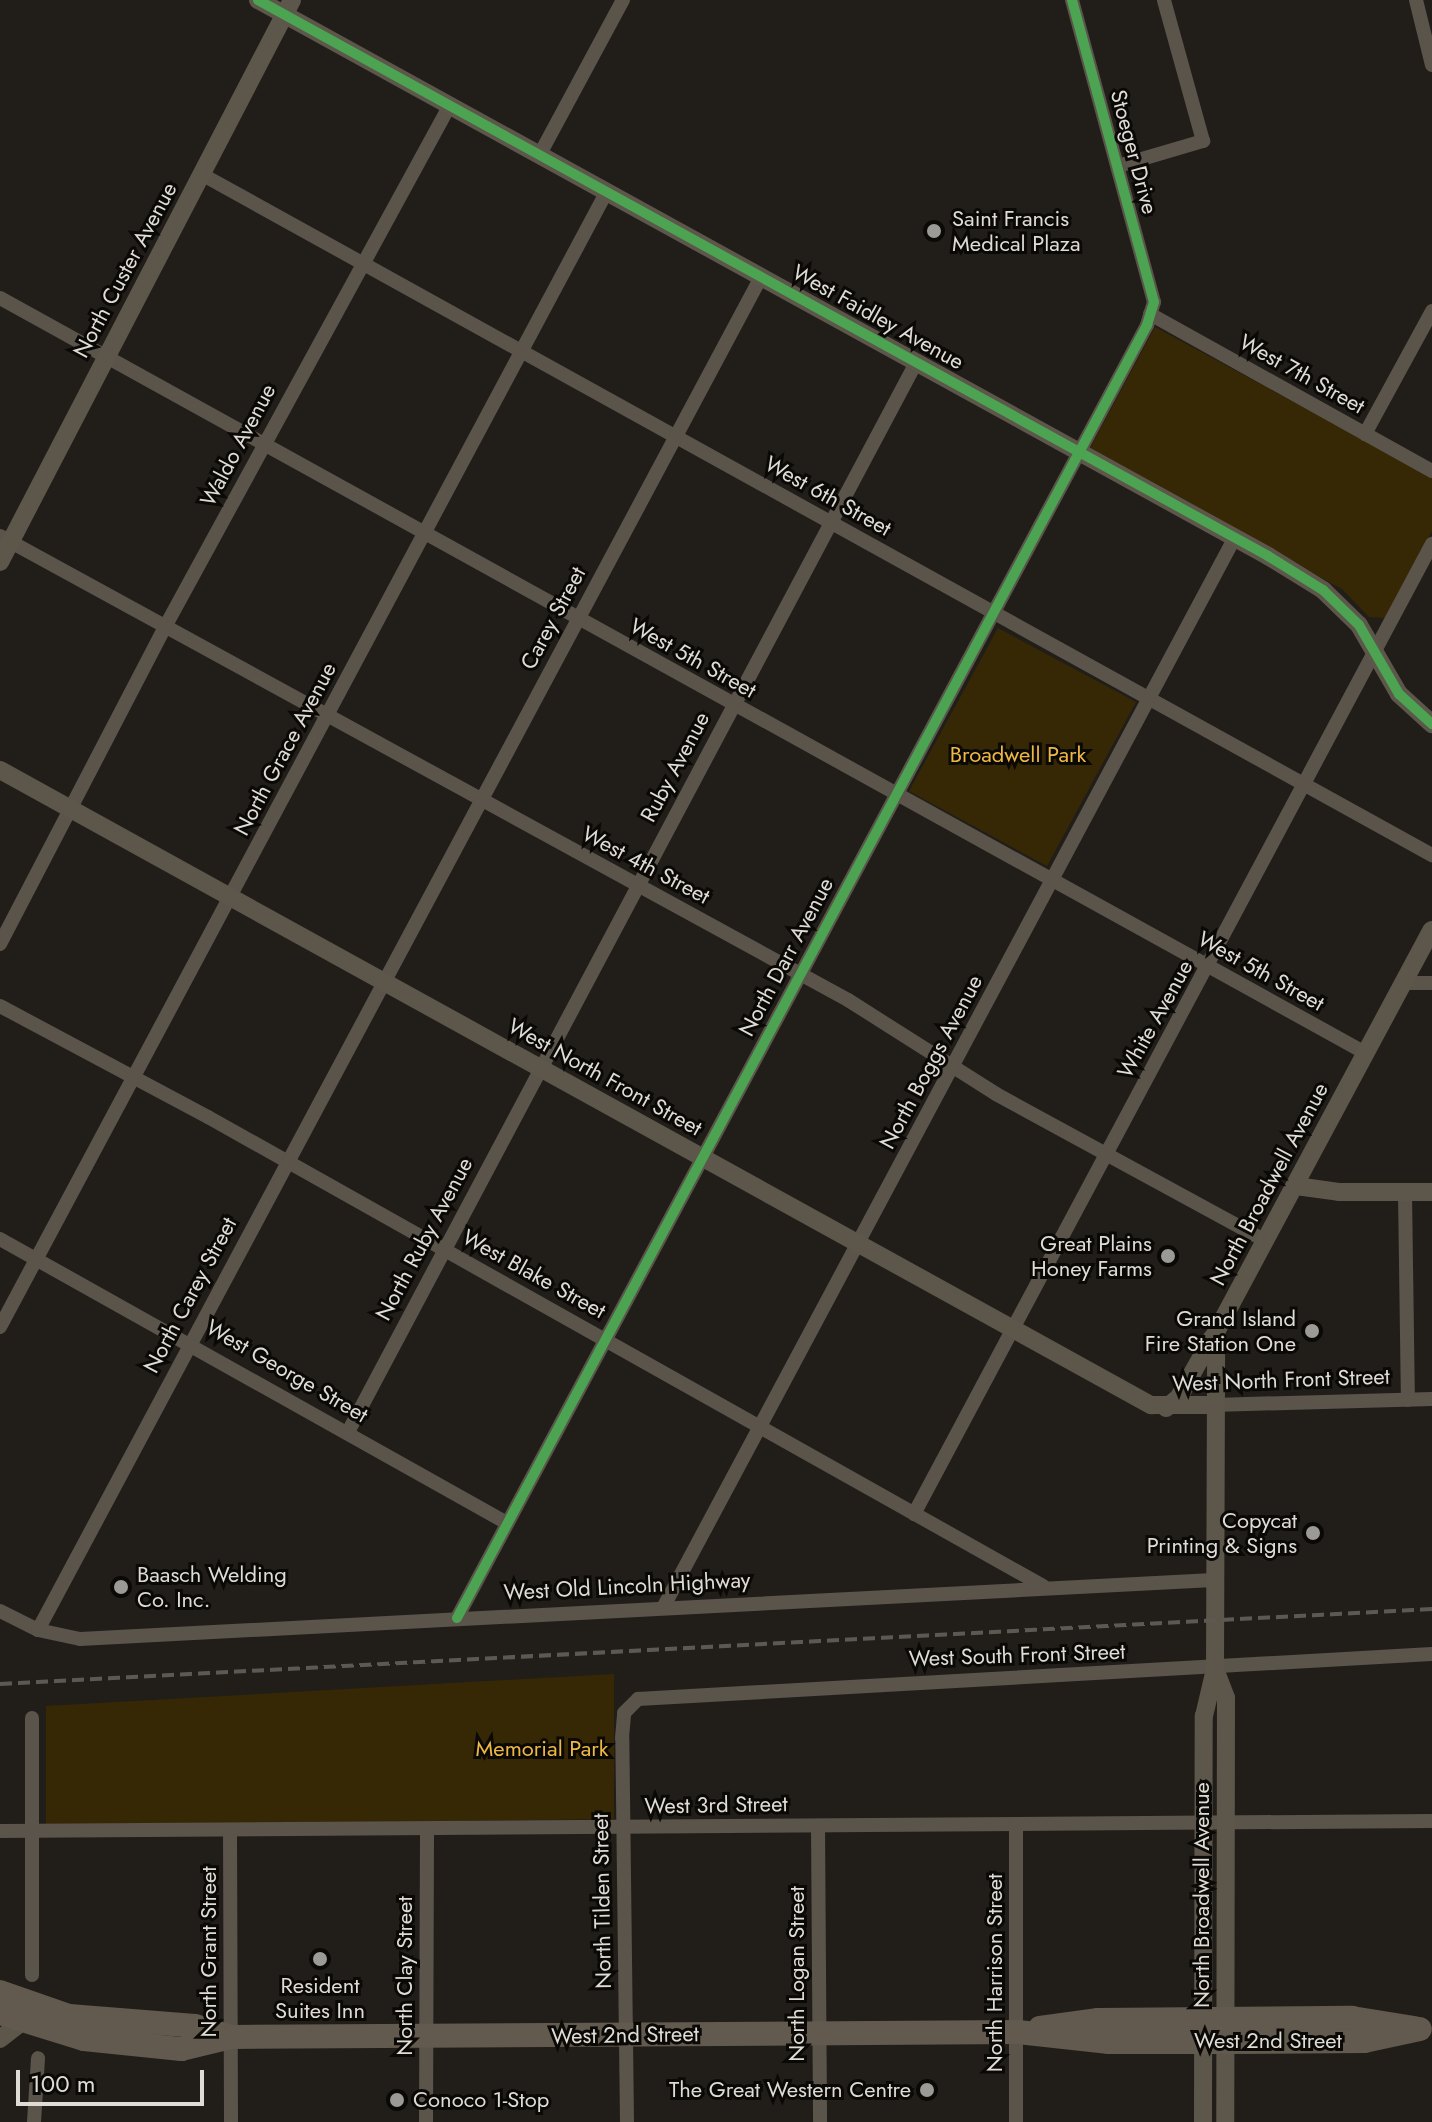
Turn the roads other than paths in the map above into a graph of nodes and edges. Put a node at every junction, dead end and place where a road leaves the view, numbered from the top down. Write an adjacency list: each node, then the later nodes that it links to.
1 (258, 0): 6 (street, West Faidley Avenue)
2 (623, 0): 9 (street)
3 (1072, 0): 10 (street, Stoeger Drive)
4 (1164, 0): 10 (street)
5 (1416, 0): 7 (street)
6 (289, 8): 8 (street, West Faidley Avenue); 11 (street, North Custer Avenue)
7 (1432, 65)
8 (450, 105): 9 (street, West Faidley Avenue); 13 (street, Waldo Avenue)
9 (540, 154): 12 (street, West Faidley Avenue)
10 (1118, 166): 17 (street, Stoeger Drive)
11 (203, 175): 13 (street, West 6th Street); 19 (street, North Custer Avenue)
12 (607, 191): 14 (street, West Faidley Avenue); 18 (street, North Grace Avenue)
13 (361, 263): 18 (street, West 6th Street); 23 (street, Waldo Avenue)
14 (762, 275): 20 (street, West Faidley Avenue); 22 (street, Carey Street)
15 (0, 298): 19 (street, West 5th Street)
16 (1432, 311): 21 (street)
17 (1150, 314): 21 (street, West 7th Street); 24 (street, North Darr Avenue)
18 (520, 351): 22 (street, West 6th Street); 27 (street, North Grace Avenue)
19 (106, 357): 23 (street, West 5th Street); 29 (street, North Custer Avenue)
20 (917, 361): 24 (street, West Faidley Avenue); 26 (street, Ruby Avenue)
21 (1365, 434): 25 (street, West 7th Street)
22 (675, 436): 26 (street, West 6th Street); 33 (street, Carey Street)
23 (263, 445): 27 (street, West 5th Street); 34 (street, Waldo Avenue)
24 (1082, 452): 28 (street, West Faidley Avenue); 32 (street, North Darr Avenue)
25 (1432, 471)
26 (830, 522): 32 (street, West 6th Street); 37 (street, Ruby Avenue)
27 (423, 534): 33 (street, West 5th Street); 38 (street, North Grace Avenue)
28 (1235, 537): 35 (street, West Faidley Avenue); 36 (street, North Boggs Avenue)
29 (6, 539): 31 (street, North Custer Avenue); 34 (street, West 4th Street)
30 (1432, 544): 35 (street, White Avenue)
31 (0, 562)
32 (995, 613): 36 (street, West 6th Street); 42 (street, North Darr Avenue)
33 (577, 619): 37 (street, West 5th Street); 43 (street, Carey Street)
34 (165, 627): 38 (street, West 4th Street); 44 (street, Waldo Avenue)
35 (1375, 653): 39 (street, West Faidley Avenue); 41 (street, White Avenue)
36 (1149, 699): 41 (street, West 6th Street); 46 (street, North Boggs Avenue)
37 (733, 705): 42 (street, West 5th Street); 47 (street, Ruby Avenue)
38 (327, 718): 43 (street, West 4th Street); 48 (street, North Grace Avenue)
39 (1432, 724)
40 (0, 770): 44 (street, West North Front Street)
41 (1305, 785): 45 (street, West 6th Street); 51 (street, White Avenue)
42 (897, 795): 46 (street, West 5th Street); 52 (street, North Darr Avenue)
43 (480, 803): 47 (street, West 4th Street); 53 (street, Carey Street)
44 (70, 809): 48 (street, West North Front Street); 50 (street, Waldo Avenue)
45 (1432, 855)
46 (1053, 881): 51 (street, West 5th Street); 58 (street, North Boggs Avenue)
47 (635, 888): 52 (street, West 4th Street); 59 (street, Ruby Avenue)
48 (230, 897): 53 (street, West North Front Street); 60 (street, North Grace Avenue)
49 (1432, 930): 54 (street, North Broadwell Avenue)
50 (0, 944)
51 (1209, 967): 57 (street, West 5th Street); 61 (street, White Avenue)
52 (800, 975): 58 (street, West 4th Street); 62 (street, North Darr Avenue)
53 (383, 982): 59 (street, West North Front Street); 63 (street, North Carey Street)
54 (1404, 983): 55 (street); 57 (street, North Broadwell Avenue)
55 (1432, 983)
56 (0, 1006): 60 (street, West Blake Street)
57 (1367, 1054): 64 (street, North Broadwell Avenue)
58 (954, 1067): 61 (street, West 4th Street); 69 (street, North Boggs Avenue)
59 (539, 1068): 62 (street, West North Front Street); 70 (street, North Ruby Avenue)
60 (132, 1077): 63 (street, West Blake Street); 71 (street, North Grace Avenue)
61 (1106, 1155): 68 (street, West 4th Street); 73 (street, White Avenue)
62 (700, 1157): 69 (street, West North Front Street); 75 (street, North Darr Avenue)
63 (287, 1161): 70 (street, West Blake Street); 76 (street, North Carey Street)
64 (1296, 1186): 65 (street); 68 (street, North Broadwell Avenue)
65 (1405, 1192): 66 (street); 78 (street)
66 (1432, 1192)
67 (0, 1239): 71 (street, West George Street)
68 (1266, 1241): 74 (street, North Broadwell Avenue)
69 (857, 1244): 73 (street, West North Front Street); 81 (street, North Boggs Avenue)
70 (444, 1249): 75 (street, West Blake Street); 82 (street, North Ruby Avenue)
71 (37, 1259): 72 (street, North Grace Avenue); 76 (street, West George Street)
72 (0, 1327)
73 (1011, 1331): 80 (street, West North Front Street); 83 (street, White Avenue)
74 (1216, 1332): 79 (street, North Broadwell Avenue); 80 (street)
75 (604, 1339): 81 (street, West Blake Street); 84 (street, North Darr Avenue)
76 (190, 1341): 82 (street, West George Street); 90 (street, North Carey Street)
77 (1432, 1399): 78 (street, West North Front Street)
78 (1408, 1400): 79 (street, West North Front Street)
79 (1213, 1405): 80 (street, West North Front Street); 85 (street, North Broadwell Avenue)
80 (1166, 1408)
81 (759, 1427): 83 (street, West Blake Street); 87 (street, North Boggs Avenue)
82 (348, 1432): 84 (street, West George Street)
83 (914, 1514): 86 (street, West Blake Street)
84 (507, 1523): 89 (street, North Darr Avenue)
85 (1213, 1580): 86 (street, West Old Lincoln Highway); 92 (street, North Broadwell Avenue)
86 (1043, 1586): 87 (street, West Old Lincoln Highway)
87 (664, 1606): 89 (street, West Old Lincoln Highway)
88 (0, 1611): 90 (street, West Old Lincoln Highway)
89 (457, 1618): 90 (street, West Old Lincoln Highway)
90 (38, 1630)
91 (1432, 1654): 92 (street, West South Front Street)
92 (1215, 1669): 94 (street, West South Front Street); 96 (street, North Broadwell Avenue); 97 (street, North Broadwell Avenue)
93 (32, 1718): 101 (street)
94 (623, 1728): 100 (street, North Tilden Street)
95 (1432, 1821): 97 (street, West 3rd Street)
96 (1203, 1823): 97 (street, West 3rd Street); 98 (street, West 3rd Street); 109 (street, North Broadwell Avenue)
97 (1225, 1823): 109 (street, North Broadwell Avenue)
98 (1016, 1824): 99 (street, West 3rd Street); 110 (street, North Harrison Street)
99 (818, 1826): 100 (street, West 3rd Street); 111 (street, North Logan Street)
100 (623, 1828): 104 (street, West 3rd Street); 112 (street, North Tilden Street)
101 (32, 1830): 102 (street, West 3rd Street); 103 (street, West 3rd Street); 105 (street)
102 (0, 1831)
103 (230, 1831): 104 (street, West 3rd Street); 113 (street, North Grant Street)
104 (427, 1831): 114 (street, North Clay Street)
105 (32, 1975)
106 (0, 1992): 107 (highway, West 2nd Street)
107 (18, 2013): 113 (highway, West 2nd Street); 115 (street)
108 (1426, 2029): 109 (highway, West 2nd Street)
109 (1215, 2030): 110 (highway, West 2nd Street); 123 (street, North Broadwell Avenue); 124 (street, North Broadwell Avenue)
110 (1018, 2032): 111 (highway, West 2nd Street); 122 (street, North Harrison Street)
111 (820, 2033): 112 (highway, West 2nd Street); 121 (street, North Logan Street)
112 (626, 2035): 114 (highway, West 2nd Street); 120 (street, North Tilden Street)
113 (231, 2037): 114 (highway, West 2nd Street); 118 (street, North Grant Street)
114 (427, 2037): 119 (street, North Clay Street)
115 (0, 2039)
116 (38, 2058): 117 (street)
117 (34, 2122)
118 (231, 2122)
119 (426, 2122)
120 (627, 2122)
121 (820, 2122)
122 (1016, 2122)
123 (1203, 2122)
124 (1225, 2122)

